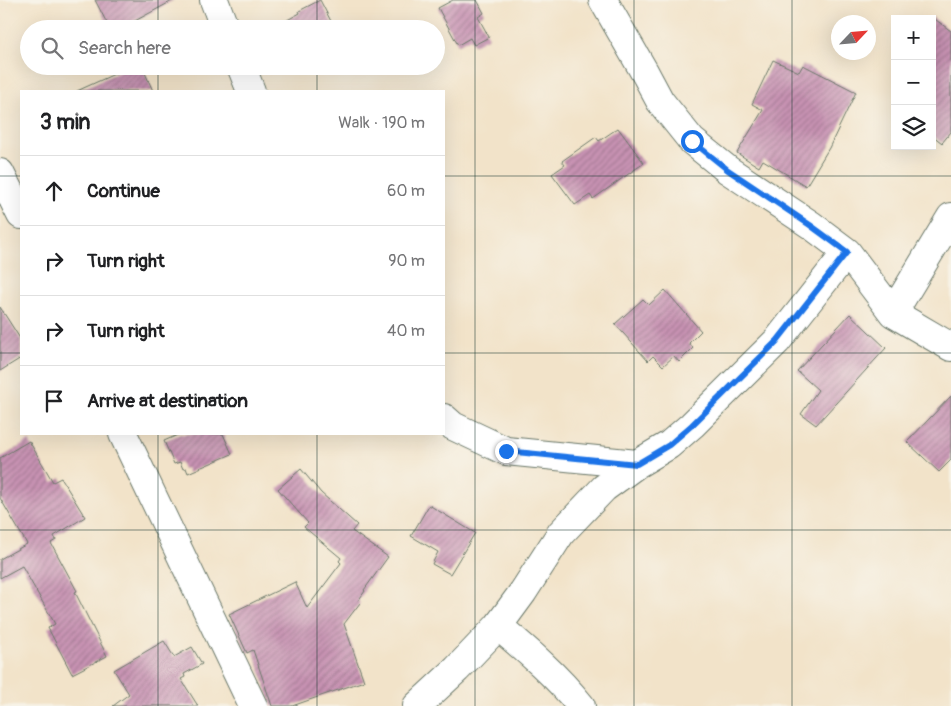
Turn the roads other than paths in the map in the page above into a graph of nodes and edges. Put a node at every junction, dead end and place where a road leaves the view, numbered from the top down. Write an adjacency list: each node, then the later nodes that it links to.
1 (214, 0): 3 (street)
2 (603, 0): 9 (street)
3 (222, 20)
4 (245, 75): 5 (street)
5 (252, 90)
6 (0, 173): 7 (street)
7 (20, 213)
8 (951, 217): 10 (street)
9 (847, 252): 10 (street); 14 (street)
10 (892, 313): 11 (street)
11 (951, 347)
12 (445, 419): 14 (street)
13 (123, 435): 16 (street)
14 (637, 464): 15 (street)
15 (498, 626): 17 (street); 18 (street)
16 (253, 706)
17 (417, 706)
18 (581, 706)

